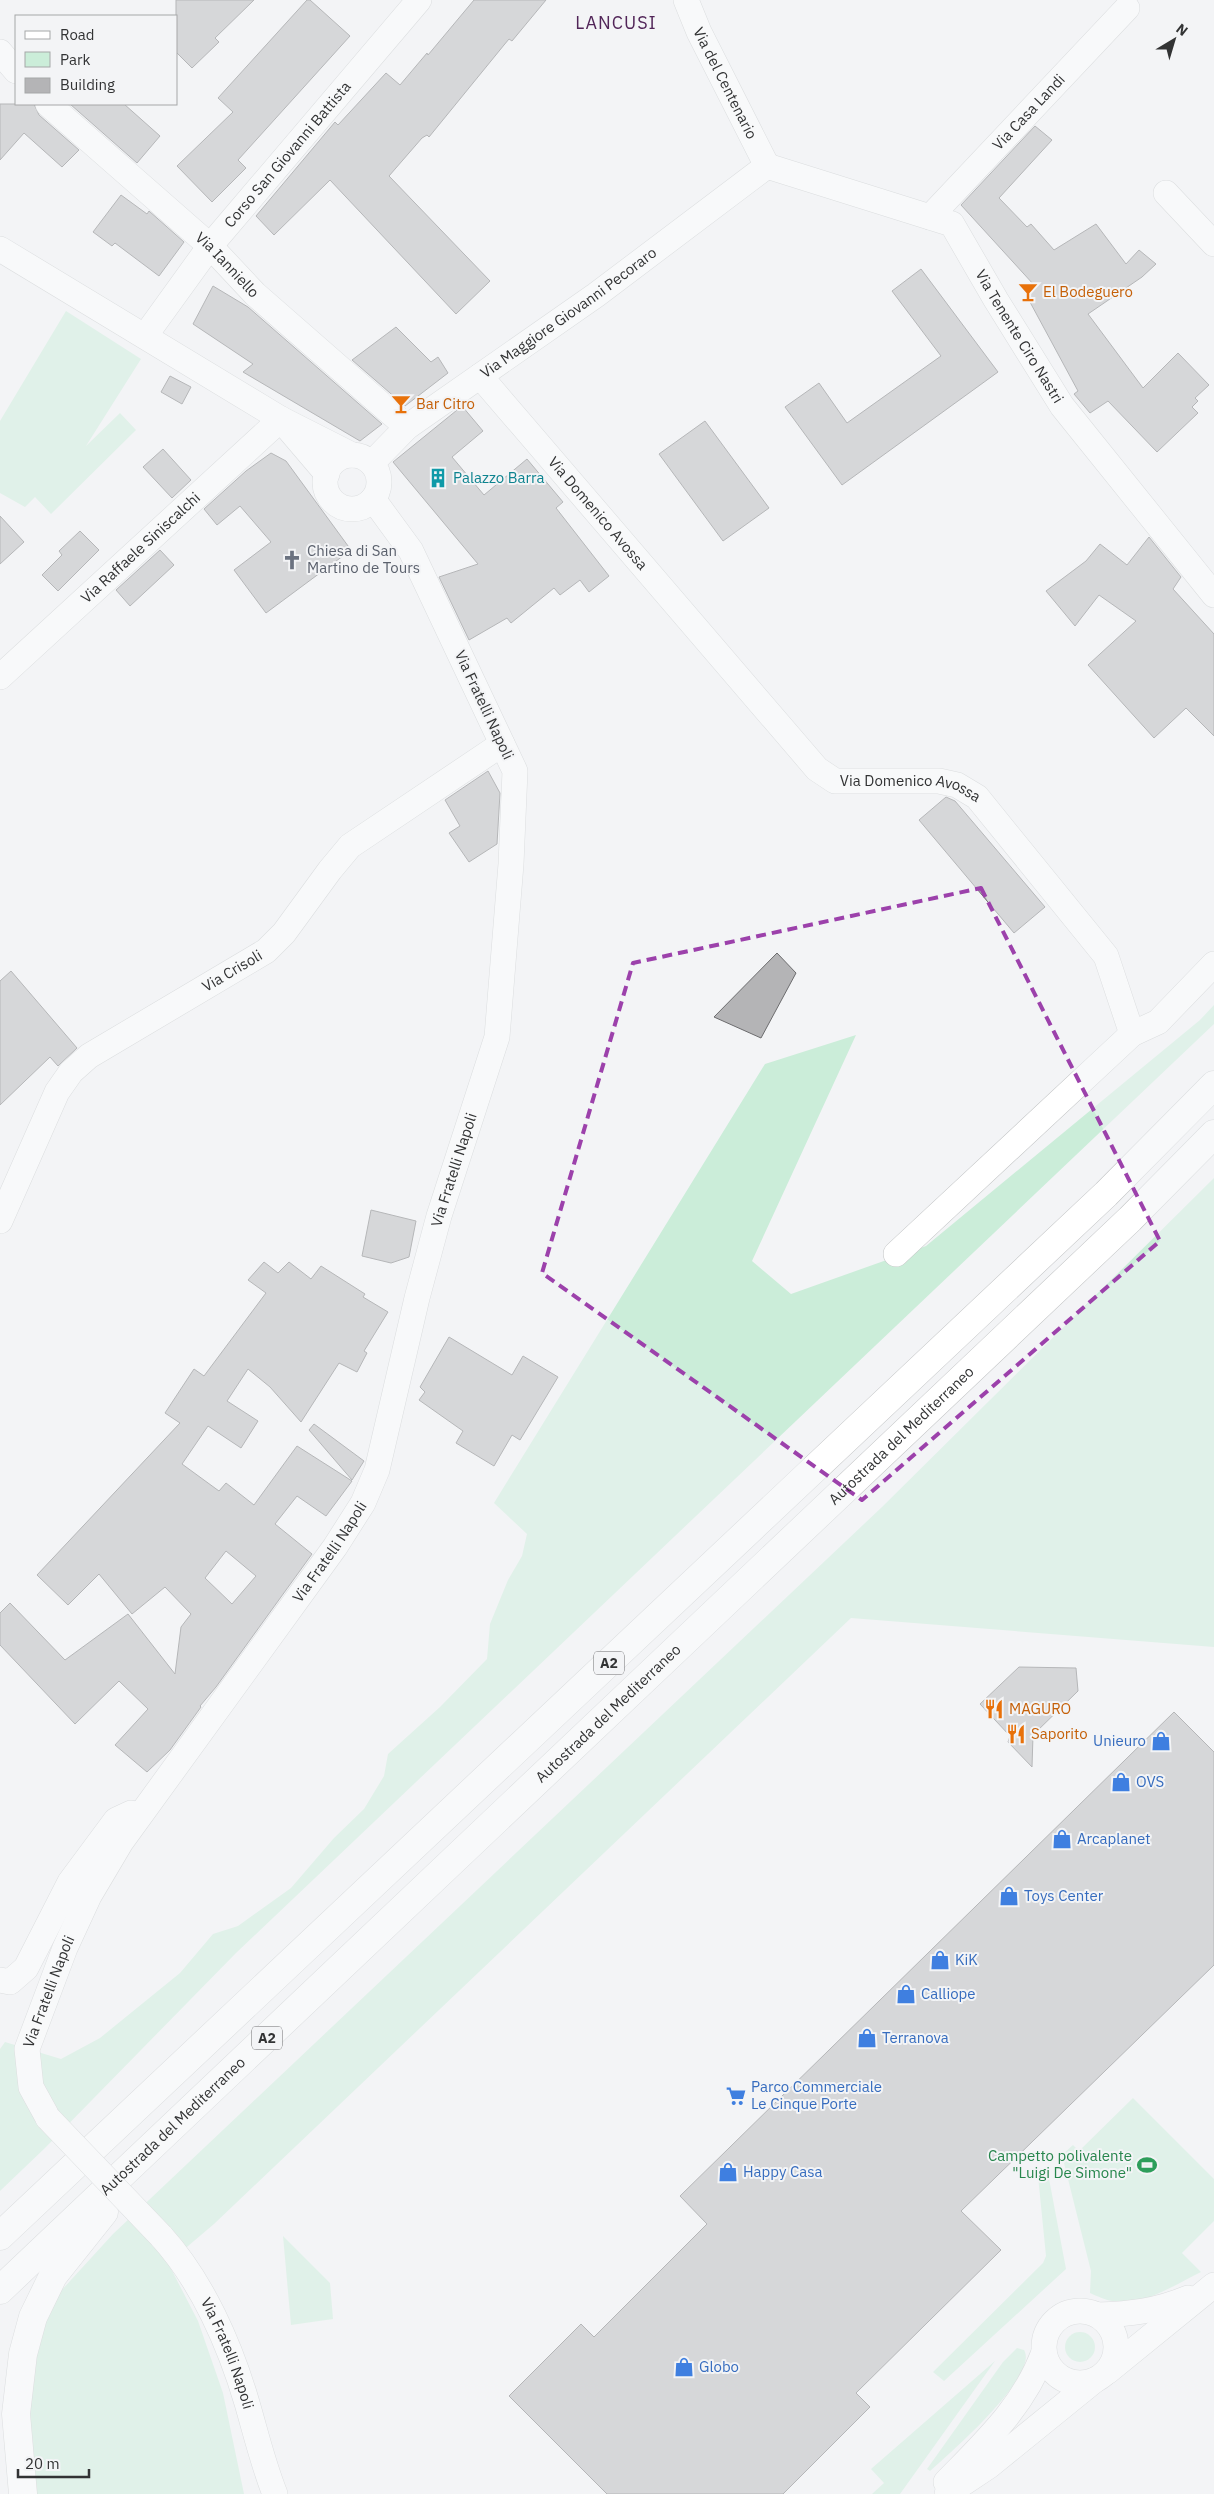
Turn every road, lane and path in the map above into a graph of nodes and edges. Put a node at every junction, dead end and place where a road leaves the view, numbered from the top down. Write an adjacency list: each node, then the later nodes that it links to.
1 (686, 0): 7 (street, Via del Centenario)
2 (412, 2): 11 (street, Corso San Giovanni Battista)
3 (1127, 8): 9 (street, Via Casa Landi)
4 (0, 52): 5 (street)
5 (15, 70)
6 (49, 105): 11 (street, Via Ianniello)
7 (767, 166): 9 (street, Via Tenente Ciro Nastri); 14 (street, Via Maggiore Giovanni Pecoraro)
8 (1166, 194): 10 (street)
9 (930, 217): 20 (street, Via Tenente Ciro Nastri)
10 (1214, 244)
11 (210, 246): 13 (street, Corso San Giovanni Battista); 16 (street, Via Ianniello)
12 (0, 249): 13 (street)
13 (145, 336): 15 (street)
14 (480, 376): 16 (street, Via Maggiore Giovanni Pecoraro); 24 (street, Via Domenico Avossa)
15 (281, 419): 17 (street); 18 (street); 21 (street, Via Raffaele Siniscalchi)
16 (407, 427): 17 (street, Via Maggiore Giovanni Pecoraro)
17 (362, 459): 18 (street); 19 (street)
18 (327, 474): 19 (street)
19 (373, 499): 22 (street, Via Fratelli Napoli)
20 (1214, 595)
21 (0, 677)
22 (502, 744): 27 (street, Via Crisoli); 30 (street, Via Fratelli Napoli)
23 (1214, 964): 24 (street)
24 (1132, 1034): 28 (street)
25 (1214, 1085): 32 (highway, A2)
26 (1214, 1134): 29 (highway, Autostrada del Mediterraneo / A2)
27 (0, 1221)
28 (896, 1254)
29 (534, 1786): 34 (highway, Autostrada del Mediterraneo / A2); 41 (highway)
30 (149, 1804): 31 (street, Via Fratelli Napoli); 39 (street, Via Fratelli Napoli, bridge)
31 (0, 1980)
32 (0, 2236)
33 (1211, 2287): 35 (street); 37 (street)
34 (0, 2290)
35 (1098, 2315): 36 (street); 37 (street)
36 (1044, 2352): 37 (street); 44 (street)
37 (1100, 2376): 45 (street)
38 (0, 2445): 40 (highway)
39 (260, 2456): 42 (street, Via Fratelli Napoli); 43 (street, Via Fratelli Napoli)
40 (6, 2494)
41 (22, 2494)
42 (265, 2494)
43 (275, 2494)
44 (934, 2494)
45 (947, 2494)

